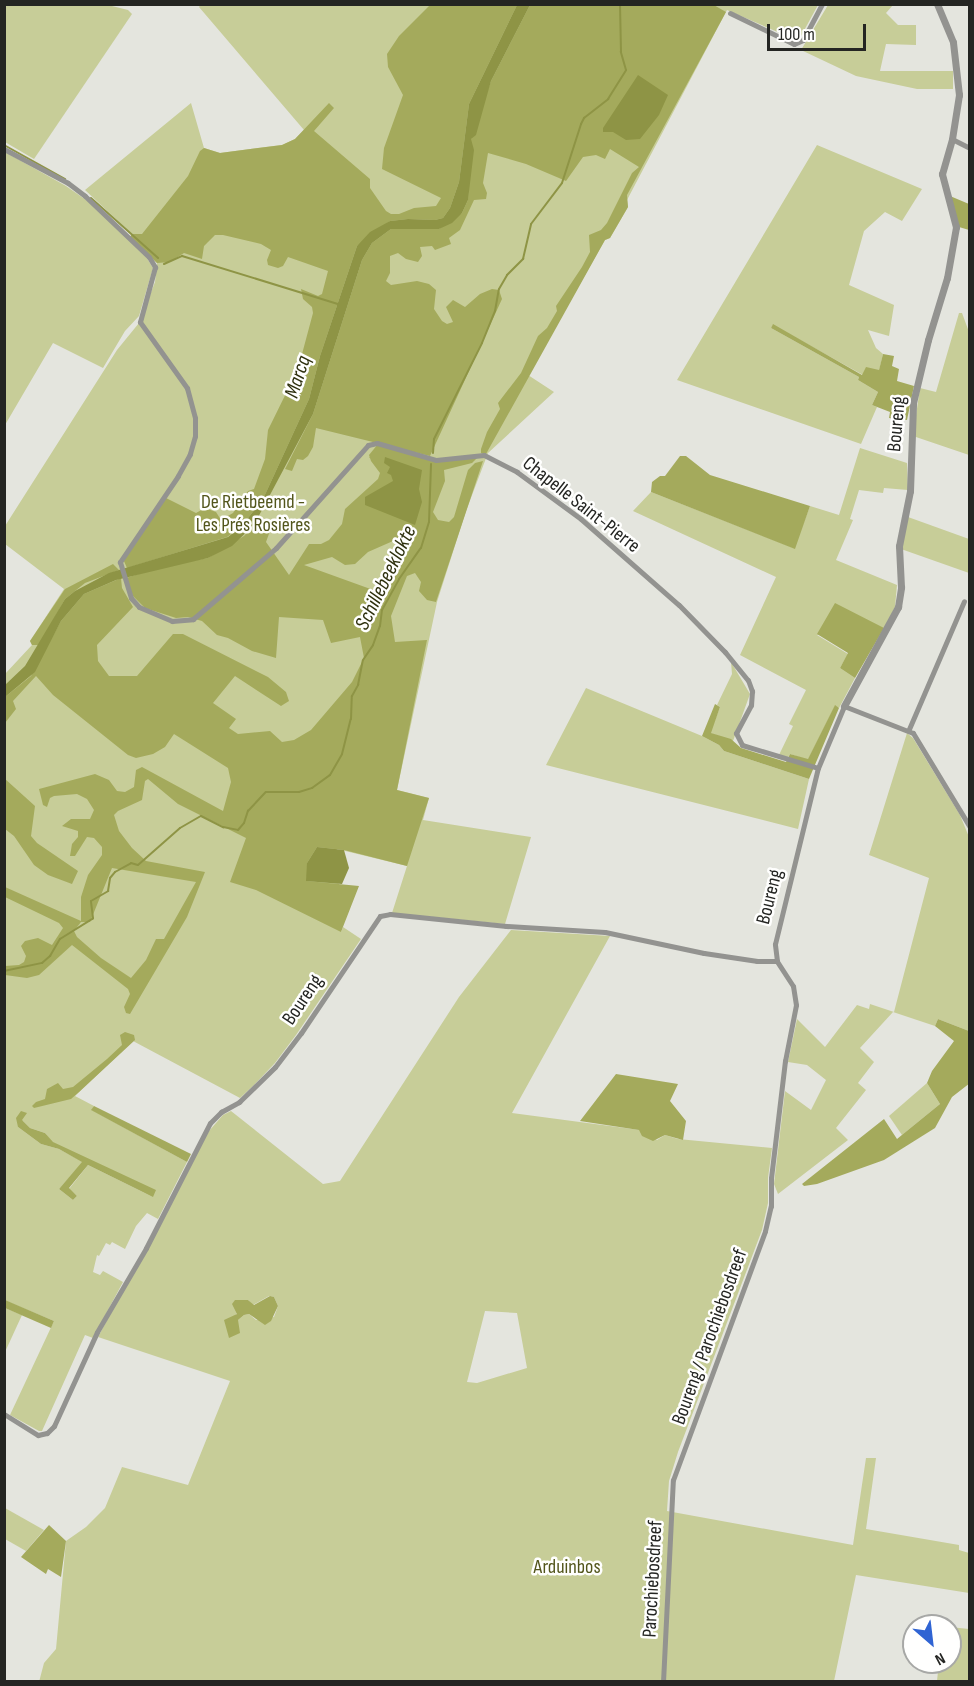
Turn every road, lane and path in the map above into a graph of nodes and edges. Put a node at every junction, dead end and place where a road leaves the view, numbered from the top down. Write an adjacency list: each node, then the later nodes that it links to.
1 (822, 4): 3 (street)
2 (937, 4): 4 (street, Boureng)
3 (730, 13)
4 (952, 139): 5 (street); 8 (street, Boureng)
5 (969, 148)
6 (4, 149): 10 (street, Chapelle Saint-Pierre)
7 (964, 601): 9 (street)
8 (844, 705): 9 (street); 10 (street, Boureng)
9 (909, 729): 11 (street)
10 (818, 768): 12 (street, Boureng)
11 (969, 827)
12 (777, 960): 13 (street, Boureng); 14 (street, Boureng / Parochiebosdreef)
13 (4, 1414)
14 (674, 1477): 15 (street, Parochiebosdreef)
15 (663, 1682)

